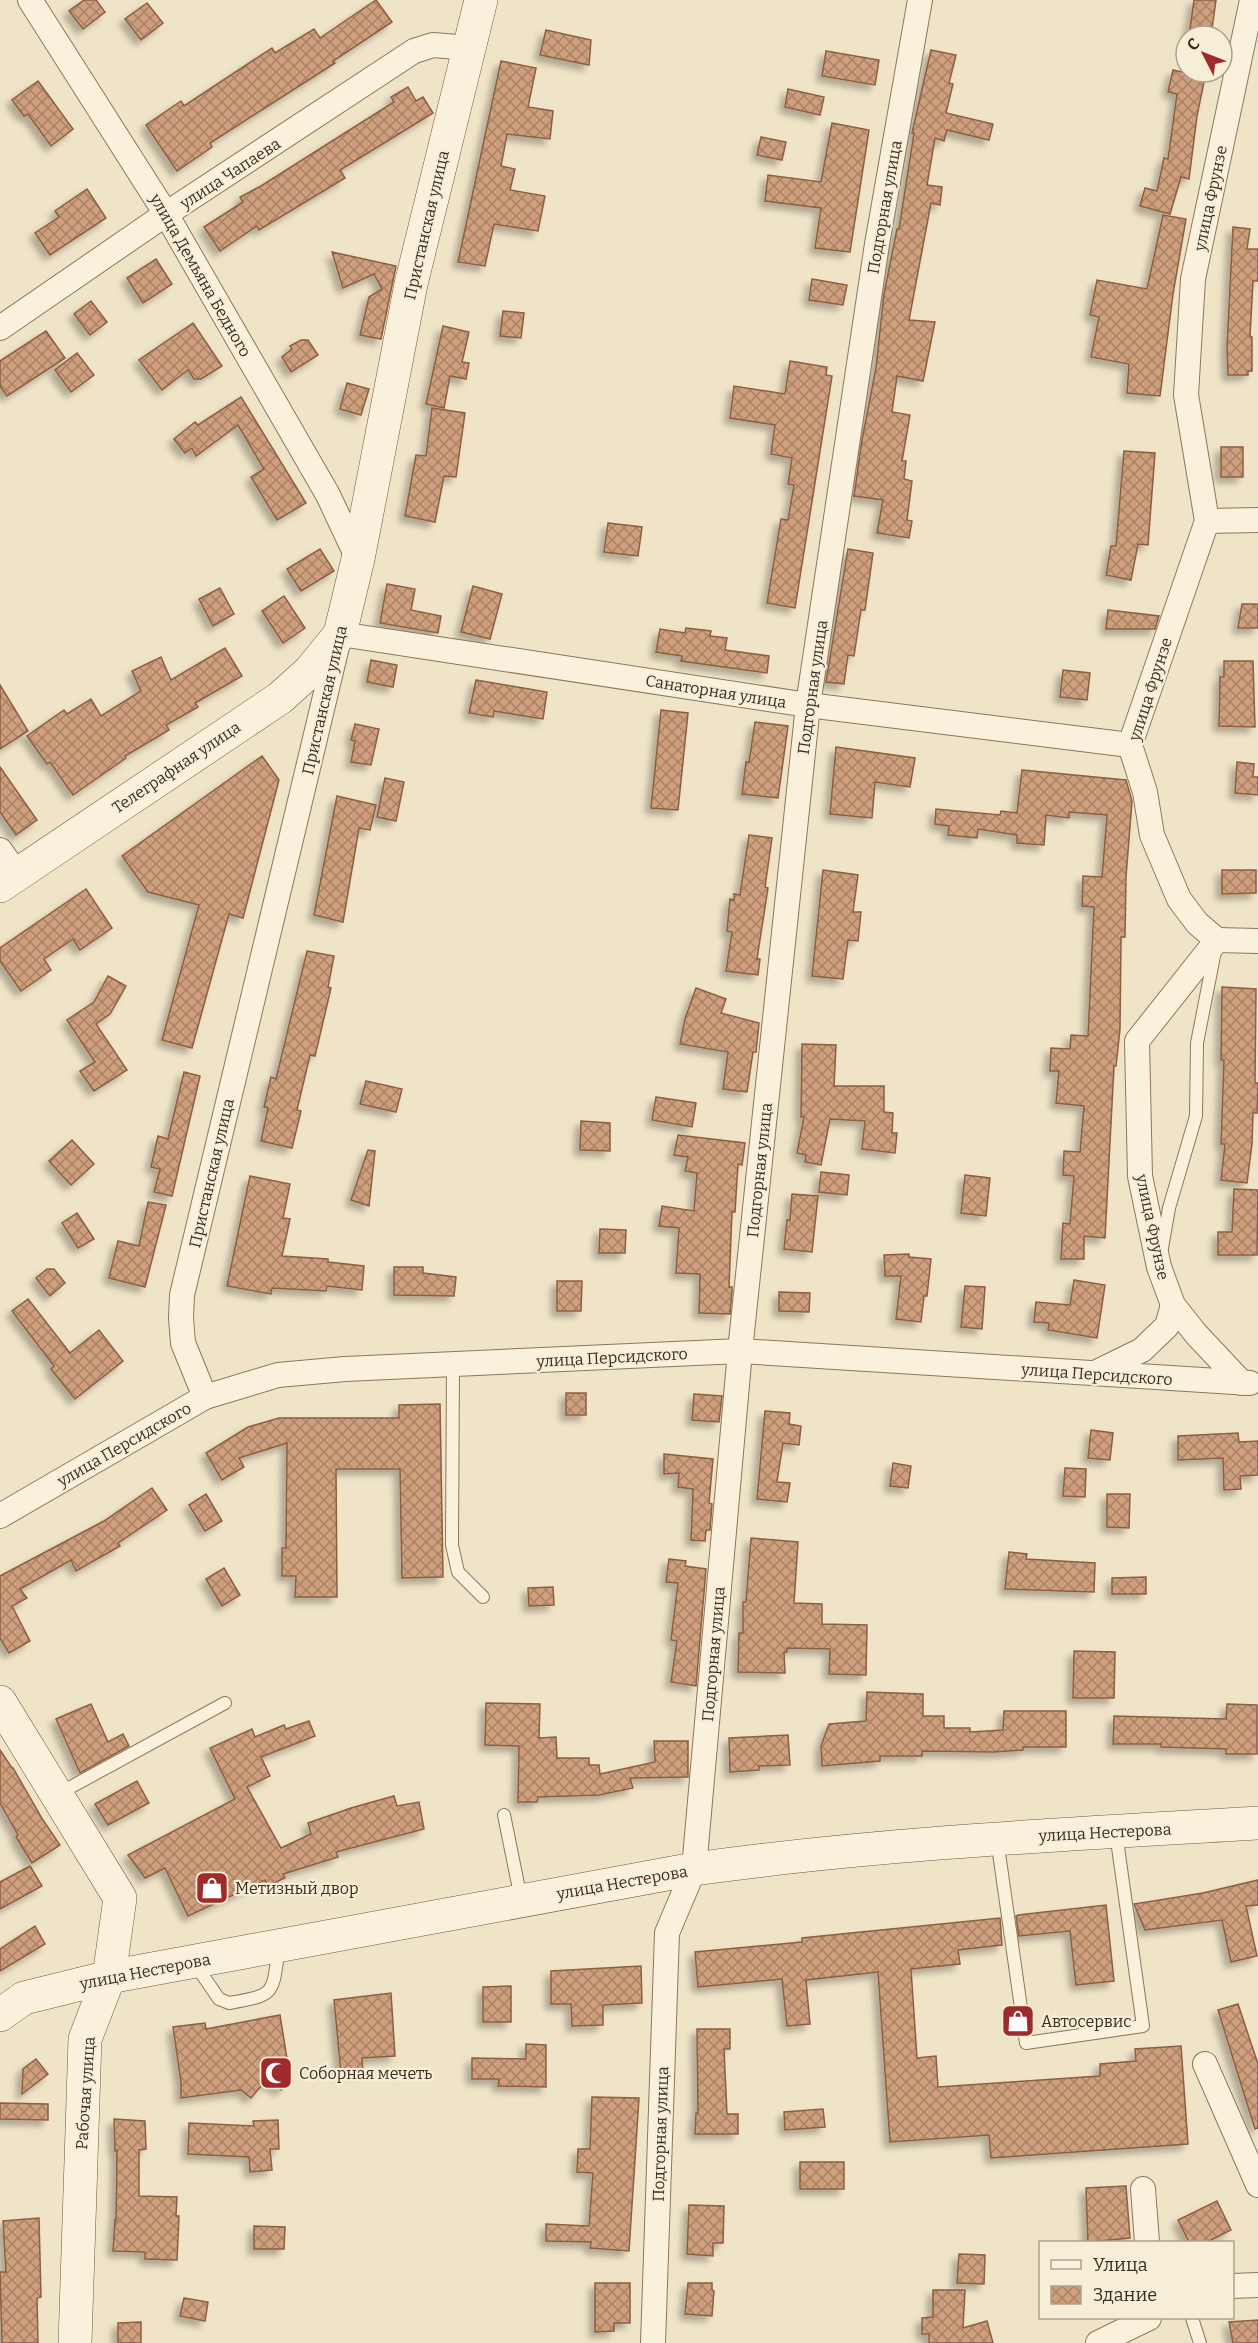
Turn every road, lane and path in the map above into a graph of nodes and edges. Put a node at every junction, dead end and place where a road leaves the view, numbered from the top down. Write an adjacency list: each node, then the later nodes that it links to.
1 (30, 0): 6 (street, улица Демьяна Бедного)
2 (482, 0): 5 (street, Пристанская улица)
3 (920, 0): 12 (street, Подгорная улица)
4 (1252, 0): 9 (street, улица Фрунзе)
5 (469, 48): 6 (street, улица Чапаева); 10 (street, Пристанская улица)
6 (166, 214): 7 (street, улица Чапаева); 10 (street, улица Демьяна Бедного)
7 (0, 328)
8 (1258, 520): 9 (street)
9 (1207, 521): 13 (street, улица Фрунзе)
10 (358, 559): 11 (street, Пристанская улица)
11 (340, 634): 12 (street, Санаторная улица); 14 (street, Телеграфная улица); 23 (street, Пристанская улица)
12 (808, 705): 13 (street, Санаторная улица); 19 (street, Подгорная улица)
13 (1130, 745): 15 (street, улица Фрунзе)
14 (6, 870)
15 (1217, 940): 16 (street); 17 (lane); 17 (street, улица Фрунзе)
16 (1258, 941)
17 (1159, 1267): 18 (street, улица Фрунзе)
18 (1173, 1305): 21 (street); 22 (street, улица Фрунзе)
19 (740, 1351): 20 (street, улица Персидского); 21 (street, улица Персидского); 33 (street, Подгорная улица)
20 (453, 1364): 23 (street, улица Персидского); 25 (lane)
21 (1095, 1374): 22 (street, улица Персидского)
22 (1250, 1383)
23 (205, 1397): 24 (street, улица Персидского)
24 (0, 1516)
25 (483, 1597)
26 (0, 1702): 28 (street, Рабочая улица)
27 (225, 1703): 28 (lane)
28 (58, 1794): 37 (street, Рабочая улица)
29 (504, 1815): 34 (lane)
30 (1258, 1823): 31 (street, улица Нестерова)
31 (1115, 1832): 32 (street, улица Нестерова); 32 (lane)
32 (997, 1838): 33 (street, улица Нестерова)
33 (694, 1869): 34 (street, улица Нестерова); 48 (street, Подгорная улица)
34 (522, 1900): 35 (street, улица Нестерова)
35 (279, 1946): 36 (street, улица Нестерова); 36 (lane)
36 (194, 1961): 37 (street, улица Нестерова)
37 (109, 1977): 38 (street, улица Нестерова); 47 (street, Рабочая улица)
38 (0, 2015)
39 (1205, 2064): 40 (street)
40 (1258, 2185)
41 (1143, 2189): 42 (street)
42 (1147, 2241)
43 (1258, 2285): 44 (street)
44 (1234, 2286)
45 (1147, 2319): 49 (street)
46 (1192, 2319): 50 (lane)
47 (75, 2343)
48 (653, 2343)
49 (1098, 2343)
50 (1200, 2343)

